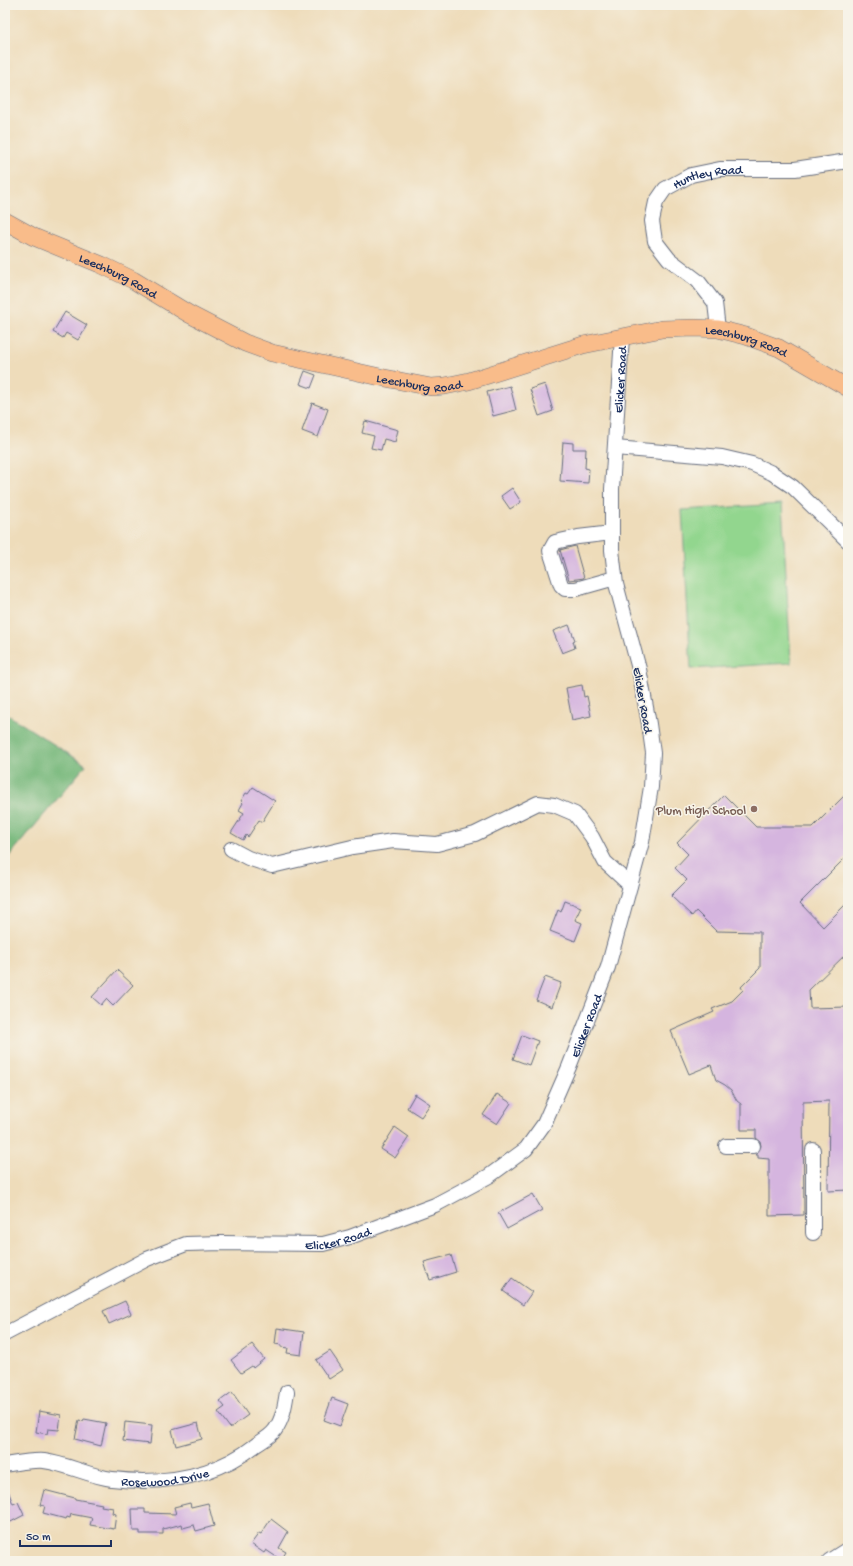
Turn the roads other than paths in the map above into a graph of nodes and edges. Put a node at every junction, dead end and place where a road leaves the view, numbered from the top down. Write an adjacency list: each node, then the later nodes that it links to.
1 (848, 161): 3 (street, Huntley Road)
2 (5, 221): 4 (main road, Leechburg Road)
3 (718, 330): 4 (main road, Leechburg Road); 5 (main road, Leechburg Road)
4 (622, 337): 6 (street, Elicker Road)
5 (848, 388)
6 (615, 448): 7 (street, Elicker Road); 8 (street)
7 (612, 533): 9 (street, Elicker Road); 9 (street)
8 (848, 541)
9 (615, 578): 11 (street, Elicker Road)
10 (231, 849): 11 (street)
11 (630, 885): 16 (street, Elicker Road)
12 (726, 1146): 13 (street)
13 (753, 1146)
14 (813, 1150): 15 (street)
15 (813, 1233)
16 (5, 1334)
17 (287, 1392): 18 (street, Rosewood Drive)
18 (5, 1465)
19 (848, 1549): 20 (street)
20 (829, 1561)

